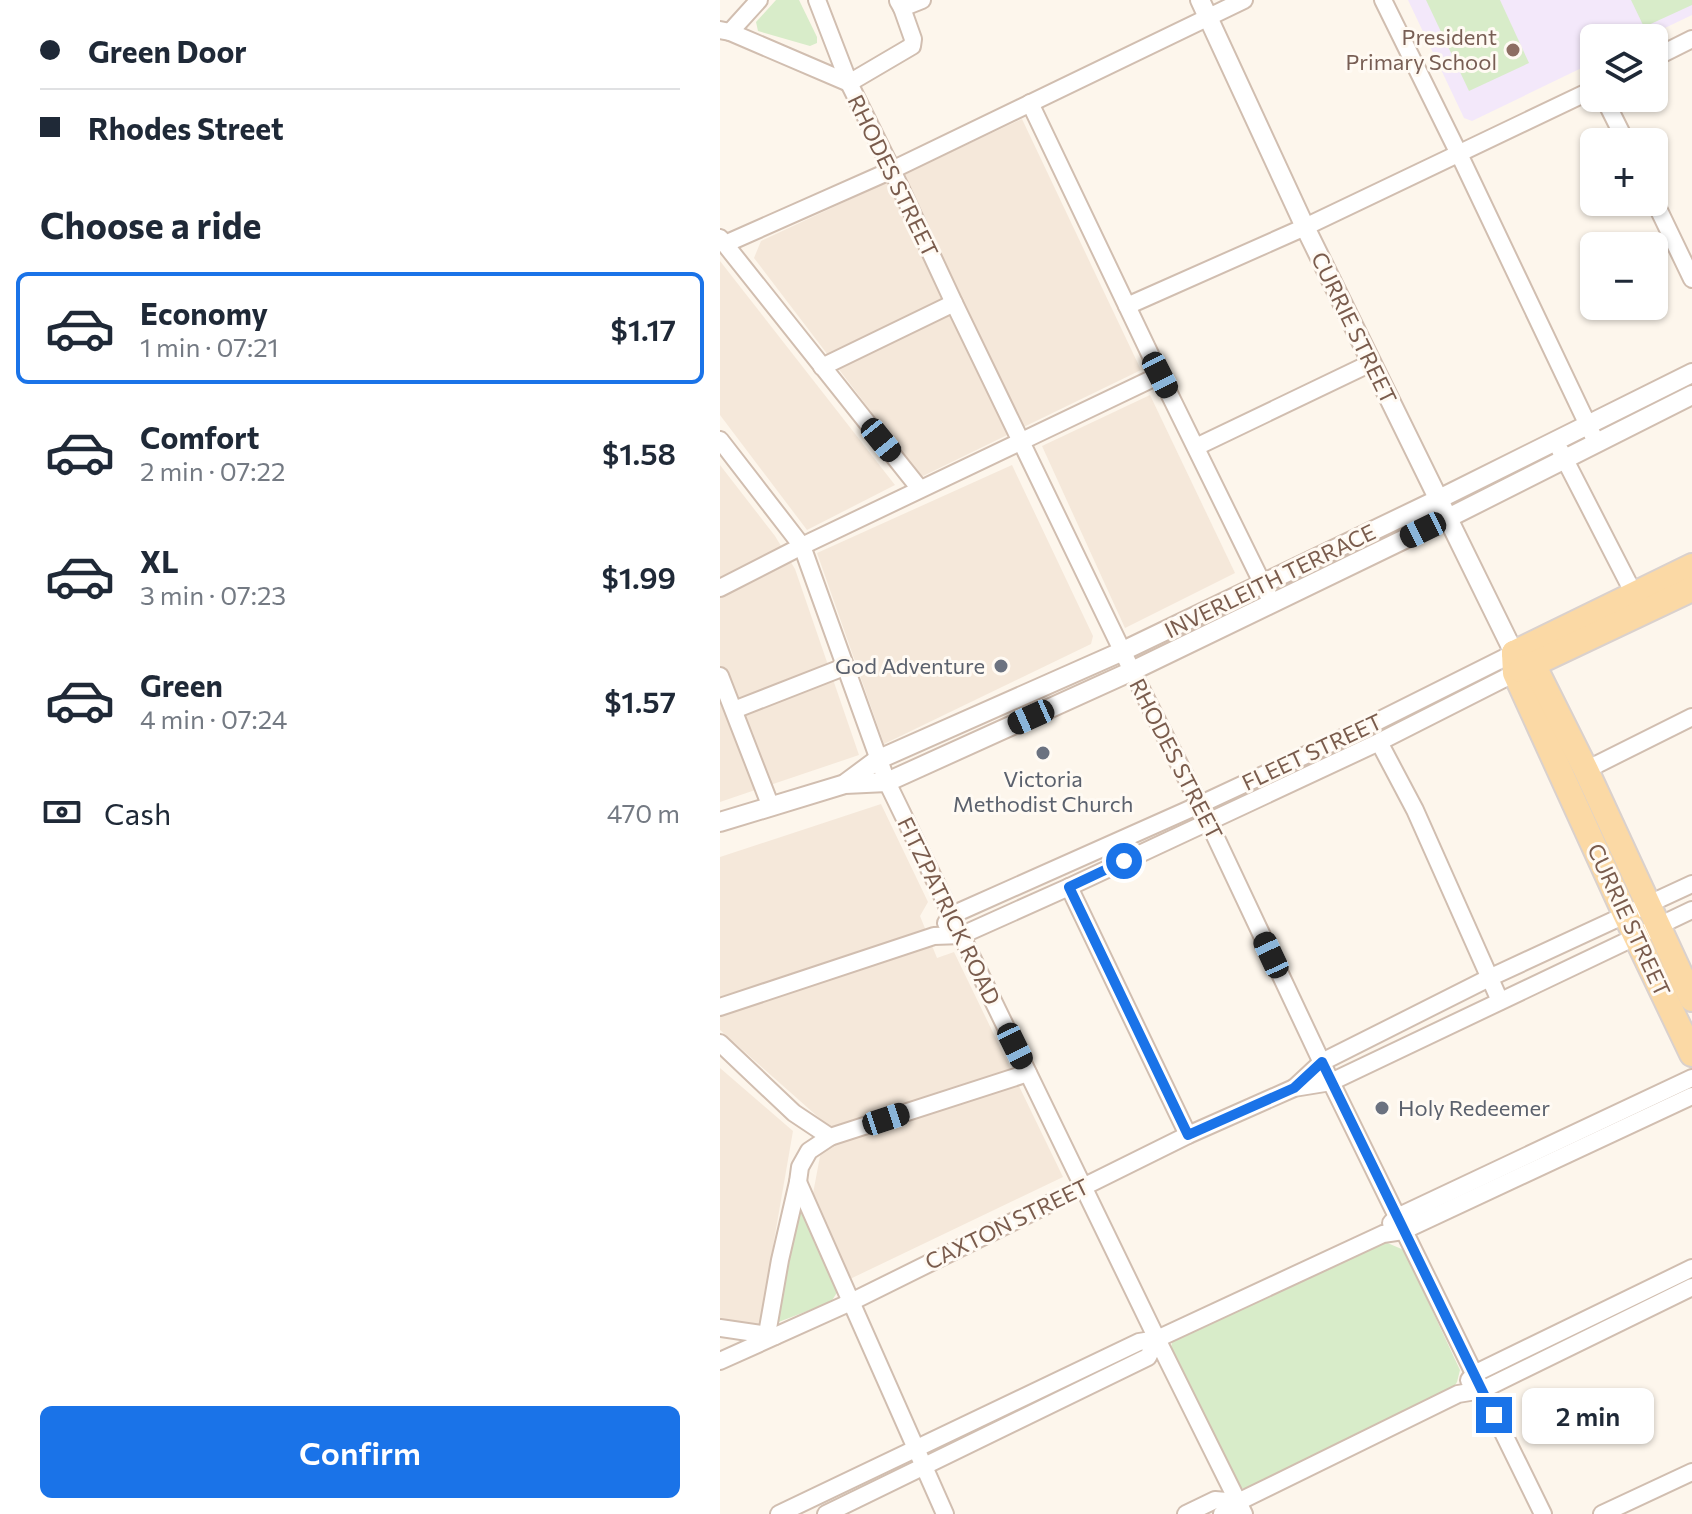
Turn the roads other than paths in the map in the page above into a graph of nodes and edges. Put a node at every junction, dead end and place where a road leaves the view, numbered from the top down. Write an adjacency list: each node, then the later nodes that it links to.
1 (759, 0): 8 (street)
2 (817, 0): 11 (street, RHODES STREET)
3 (922, 0): 6 (street)
4 (1244, 0): 7 (street)
5 (1383, 0): 14 (street)
6 (899, 4): 11 (street)
7 (1204, 8): 13 (street); 17 (street, CURRIE STREET)
8 (725, 31): 11 (street)
9 (1692, 39): 10 (street)
10 (1668, 51)
11 (849, 83): 15 (street, RHODES STREET)
12 (1580, 96): 14 (street)
13 (1030, 103): 15 (street); 21 (street)
14 (1459, 154): 17 (street); 27 (street)
15 (892, 170): 18 (street); 20 (street, RHODES STREET)
16 (1662, 216): 19 (street)
17 (1305, 227): 21 (street); 22 (street, CURRIE STREET)
18 (722, 241): 23 (street)
19 (1692, 279)
20 (954, 303): 23 (street); 29 (street, RHODES STREET)
21 (1127, 306): 25 (street)
22 (1371, 363): 32 (street); 35 (street, CURRIE STREET)
23 (822, 367): 34 (street)
24 (1692, 373): 27 (street, INVERLEITH TERRACE)
25 (1160, 375): 29 (street); 32 (street)
26 (1692, 395): 31 (street, INVERLEITH TERRACE)
27 (1587, 423): 30 (street, INVERLEITH TERRACE); 31 (street)
28 (720, 440): 37 (street, FITZPATRICK ROAD)
29 (1022, 441): 34 (street); 44 (street, RHODES STREET)
30 (1556, 441): 33 (street); 35 (street, INVERLEITH TERRACE)
31 (1596, 442): 33 (street, INVERLEITH TERRACE)
32 (1196, 447): 39 (street)
33 (1564, 458): 36 (street, INVERLEITH TERRACE); 42 (street)
34 (920, 489): 37 (street)
35 (1439, 499): 36 (street, CURRIE STREET); 39 (street, INVERLEITH TERRACE)
36 (1448, 518): 43 (street, INVERLEITH TERRACE); 45 (street, CURRIE STREET)
37 (802, 546): 40 (street); 46 (street, FITZPATRICK ROAD)
38 (1692, 566): 42 (main road, FLEET STREET)
39 (1263, 584): 43 (street); 44 (street, INVERLEITH TERRACE)
40 (720, 588)
41 (1692, 589): 45 (main road, FLEET STREET)
42 (1634, 594): 45 (main road, FLEET STREET)
43 (1272, 603): 47 (street, INVERLEITH TERRACE)
44 (1123, 651): 47 (street, RHODES STREET); 52 (street, INVERLEITH TERRACE)
45 (1521, 663): 51 (street, FLEET STREET); 53 (main road, CURRIE STREET); 56 (street, FLEET STREET); 64 (main road, CURRIE STREET)
46 (844, 667): 49 (street); 52 (street, FITZPATRICK ROAD)
47 (1132, 671): 54 (street, INVERLEITH TERRACE); 56 (street, RHODES STREET)
48 (720, 676): 49 (street)
49 (734, 710): 57 (street)
50 (1692, 717): 53 (street)
51 (1379, 742): 58 (street, FLEET STREET); 67 (street)
52 (877, 760): 54 (street, FITZPATRICK ROAD); 55 (street, INVERLEITH TERRACE)
53 (1586, 770): 64 (main road, CURRIE STREET)
54 (887, 782): 55 (street, INVERLEITH TERRACE); 63 (street, FITZPATRICK ROAD)
55 (845, 784): 57 (street, INVERLEITH TERRACE)
56 (1199, 805): 58 (street, RHODES STREET); 63 (street, FLEET STREET)
57 (771, 807): 59 (street, INVERLEITH TERRACE)
58 (1208, 821): 61 (street, FLEET STREET); 73 (street, RHODES STREET)
59 (720, 822)
60 (1692, 884): 64 (street, CAXTON STREET)
61 (1069, 887): 65 (street, FLEET STREET); 79 (street)
62 (1692, 910): 64 (street, CAXTON STREET)
63 (952, 915): 65 (street, FITZPATRICK ROAD); 66 (street, FLEET STREET)
64 (1642, 921): 67 (street, CAXTON STREET); 68 (main road, CURRIE STREET); 69 (street, CAXTON STREET); 72 (main road, CURRIE STREET)
65 (962, 935): 66 (street, FLEET STREET); 74 (street, FITZPATRICK ROAD)
66 (934, 936): 70 (street, FLEET STREET)
67 (1489, 978): 69 (street); 73 (street, CAXTON STREET)
68 (1692, 999)
69 (1500, 1001): 76 (street, CAXTON STREET)
70 (720, 1007)
71 (720, 1043): 80 (street)
72 (1692, 1054)
73 (1322, 1062): 76 (street, RHODES STREET); 77 (street, CAXTON STREET)
74 (1028, 1073): 80 (street); 82 (street, FITZPATRICK ROAD)
75 (1692, 1078): 83 (street)
76 (1331, 1082): 77 (street, CAXTON STREET); 83 (street, RHODES STREET)
77 (1294, 1088): 79 (street, CAXTON STREET)
78 (1692, 1096): 83 (street)
79 (1188, 1135): 82 (street, CAXTON STREET)
80 (830, 1137): 81 (street)
81 (798, 1182): 86 (street); 88 (street)
82 (1083, 1187): 86 (street, CAXTON STREET); 89 (street, FITZPATRICK ROAD)
83 (1400, 1224): 89 (street); 91 (street, RHODES STREET)
84 (1692, 1268): 91 (street)
85 (1692, 1287): 92 (street)
86 (851, 1302): 88 (street, CAXTON STREET); 94 (street)
87 (720, 1328): 88 (street)
88 (772, 1335): 90 (street, CAXTON STREET)
89 (1157, 1339): 94 (street); 95 (street); 97 (street, FITZPATRICK ROAD)
90 (720, 1361)
91 (1474, 1374): 92 (street, RHODES STREET); 93 (street)
92 (1482, 1390): 93 (street); 103 (street, RHODES STREET)
93 (1458, 1394): 97 (street)
94 (915, 1448): 95 (street); 98 (street)
95 (924, 1468): 99 (street); 100 (street)
96 (1692, 1472): 104 (street)
97 (1241, 1508): 101 (street); 102 (street)
98 (779, 1514)
99 (826, 1514)
100 (945, 1514)
101 (1186, 1514)
102 (1222, 1514)
103 (1543, 1514)
104 (1602, 1514)

